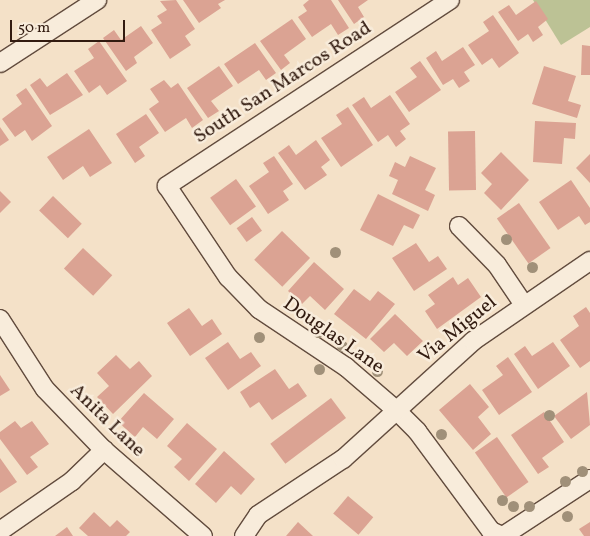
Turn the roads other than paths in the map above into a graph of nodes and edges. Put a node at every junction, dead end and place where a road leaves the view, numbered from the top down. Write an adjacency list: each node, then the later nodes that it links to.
1 (97, 0): 3 (street)
2 (450, 0): 4 (street, South San Marcos Road)
3 (0, 63)
4 (167, 186): 9 (street, Douglas Lane)
5 (459, 226): 7 (street)
6 (590, 261): 7 (street, Via Miguel)
7 (524, 306): 9 (street, Via Miguel)
8 (0, 319): 10 (street, Anita Lane)
9 (396, 410): 14 (street, Via Miguel); 15 (street, Douglas Lane)
10 (104, 450): 12 (street); 13 (street, Anita Lane)
11 (590, 479): 15 (street)
12 (0, 531)
13 (203, 536)
14 (244, 536)
15 (502, 536)

